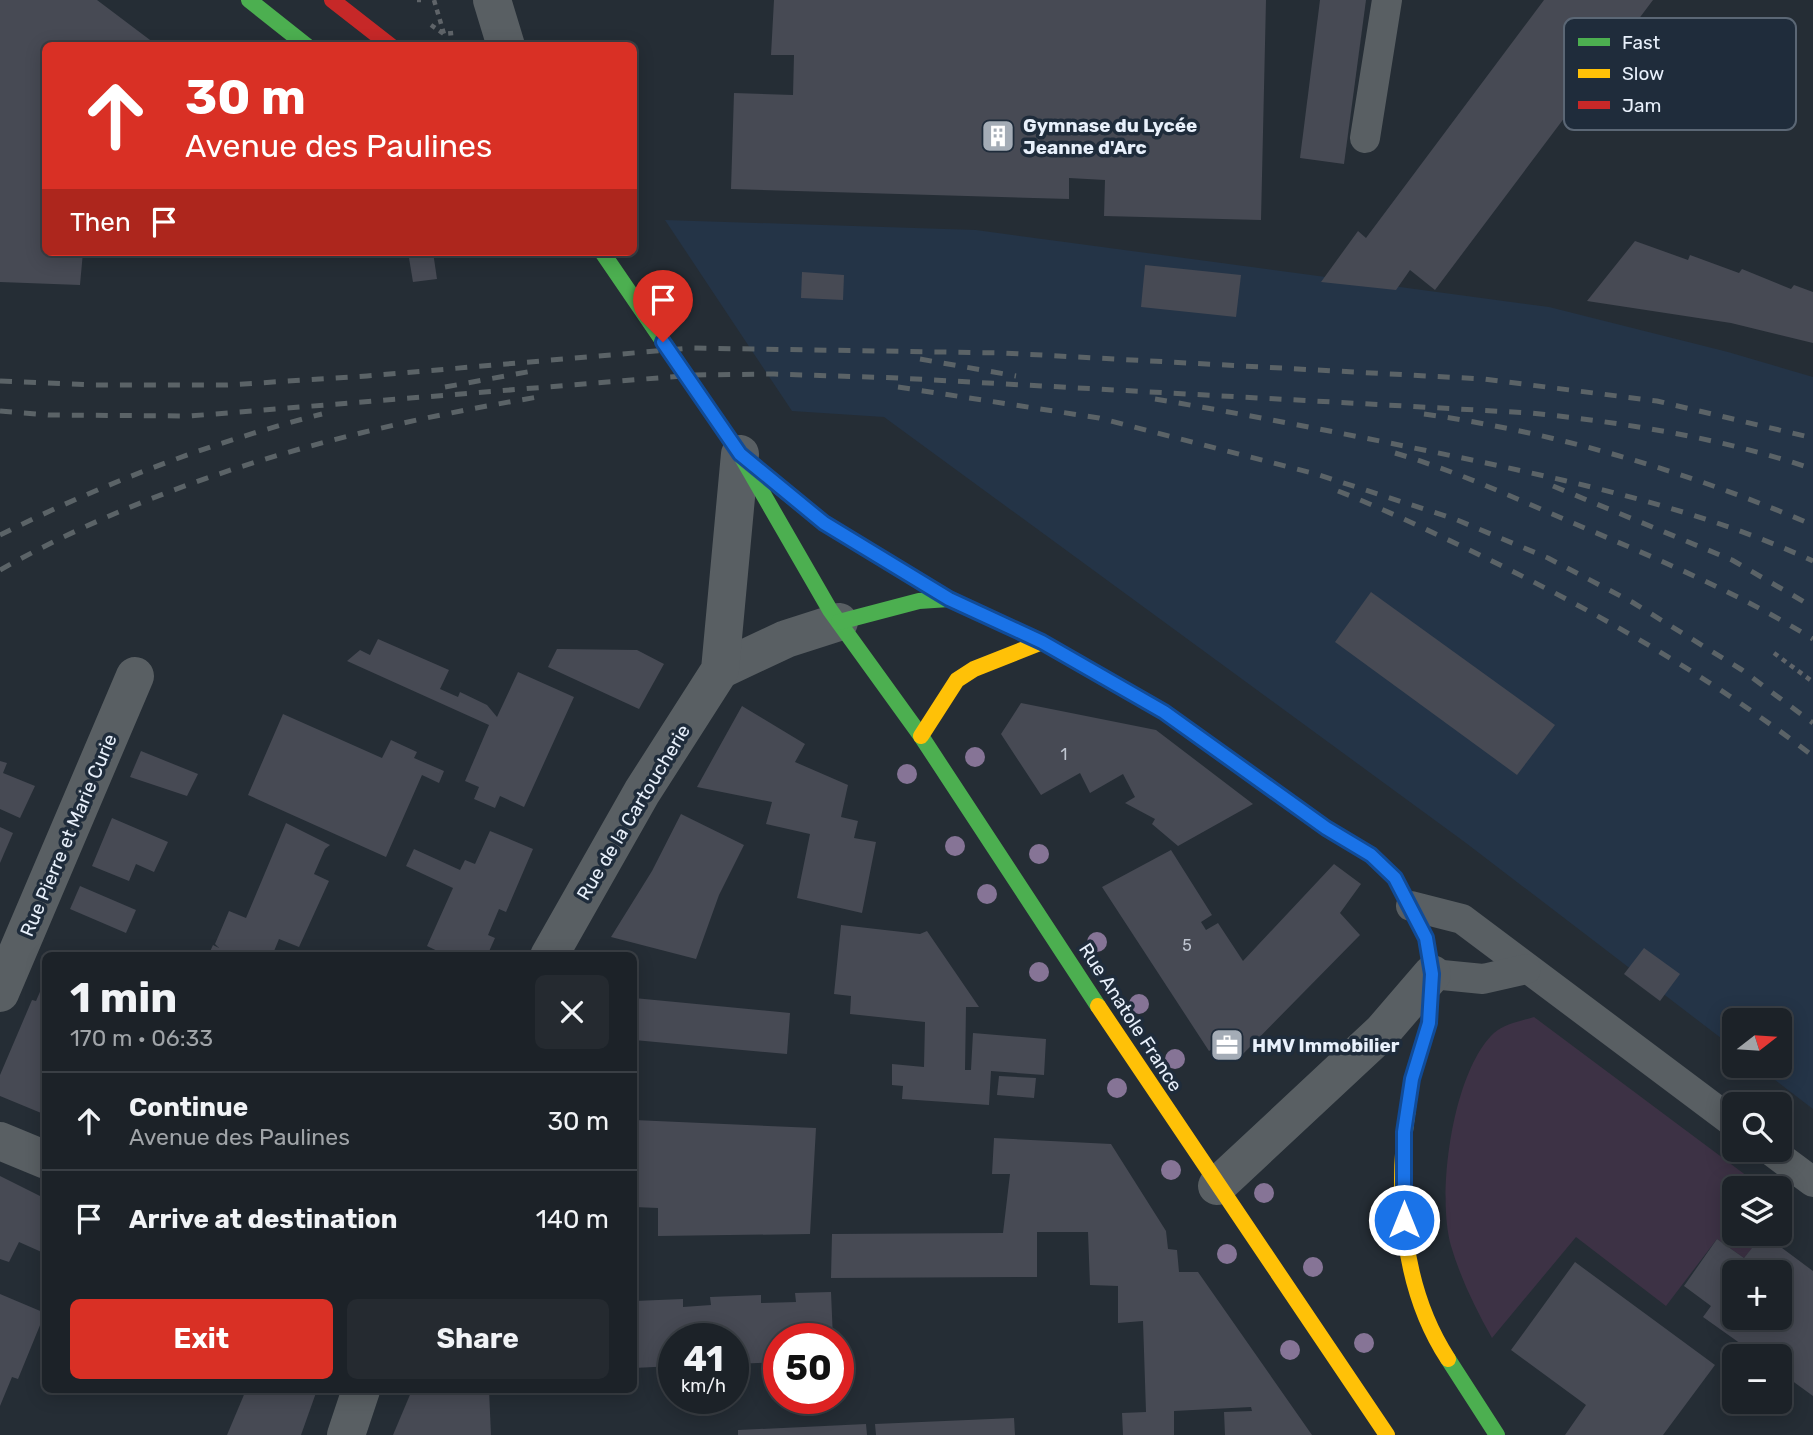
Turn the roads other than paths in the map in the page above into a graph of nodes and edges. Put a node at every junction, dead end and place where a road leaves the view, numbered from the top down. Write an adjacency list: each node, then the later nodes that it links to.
1 (249, 0): 5 (main road)
2 (332, 0): 6 (main road)
3 (492, 0): 7 (street)
4 (1387, 0): 8 (lane)
5 (302, 42)
6 (386, 42)
7 (505, 42)
8 (1365, 138)
9 (605, 256): 10 (main road, bridge)
10 (740, 454): 11 (main road); 12 (main road, Rue Anatole France); 14 (street, Rue de la Cartoucherie)
11 (949, 599): 12 (main road); 13 (main road)
12 (839, 622): 14 (street); 16 (main road, Rue Anatole France)
13 (1042, 642): 16 (main road); 17 (main road)
14 (720, 670): 18 (street, Rue de la Cartoucherie)
15 (135, 676): 21 (street, Rue Pierre et Marie Curie)
16 (921, 736): 27 (main road, Rue Anatole France)
17 (1411, 906): 19 (lane); 20 (main road)
18 (551, 952)
19 (1527, 969): 20 (lane); 22 (lane)
20 (1432, 974): 27 (street); 31 (main road)
21 (0, 993)
22 (1722, 1114)
23 (0, 1141): 24 (street)
24 (42, 1158)
25 (1786, 1162): 26 (lane)
26 (1813, 1182)
27 (1217, 1186): 30 (main road, Rue Anatole France)
28 (360, 1393): 29 (street)
29 (346, 1435)
30 (1387, 1435)
31 (1497, 1435)

